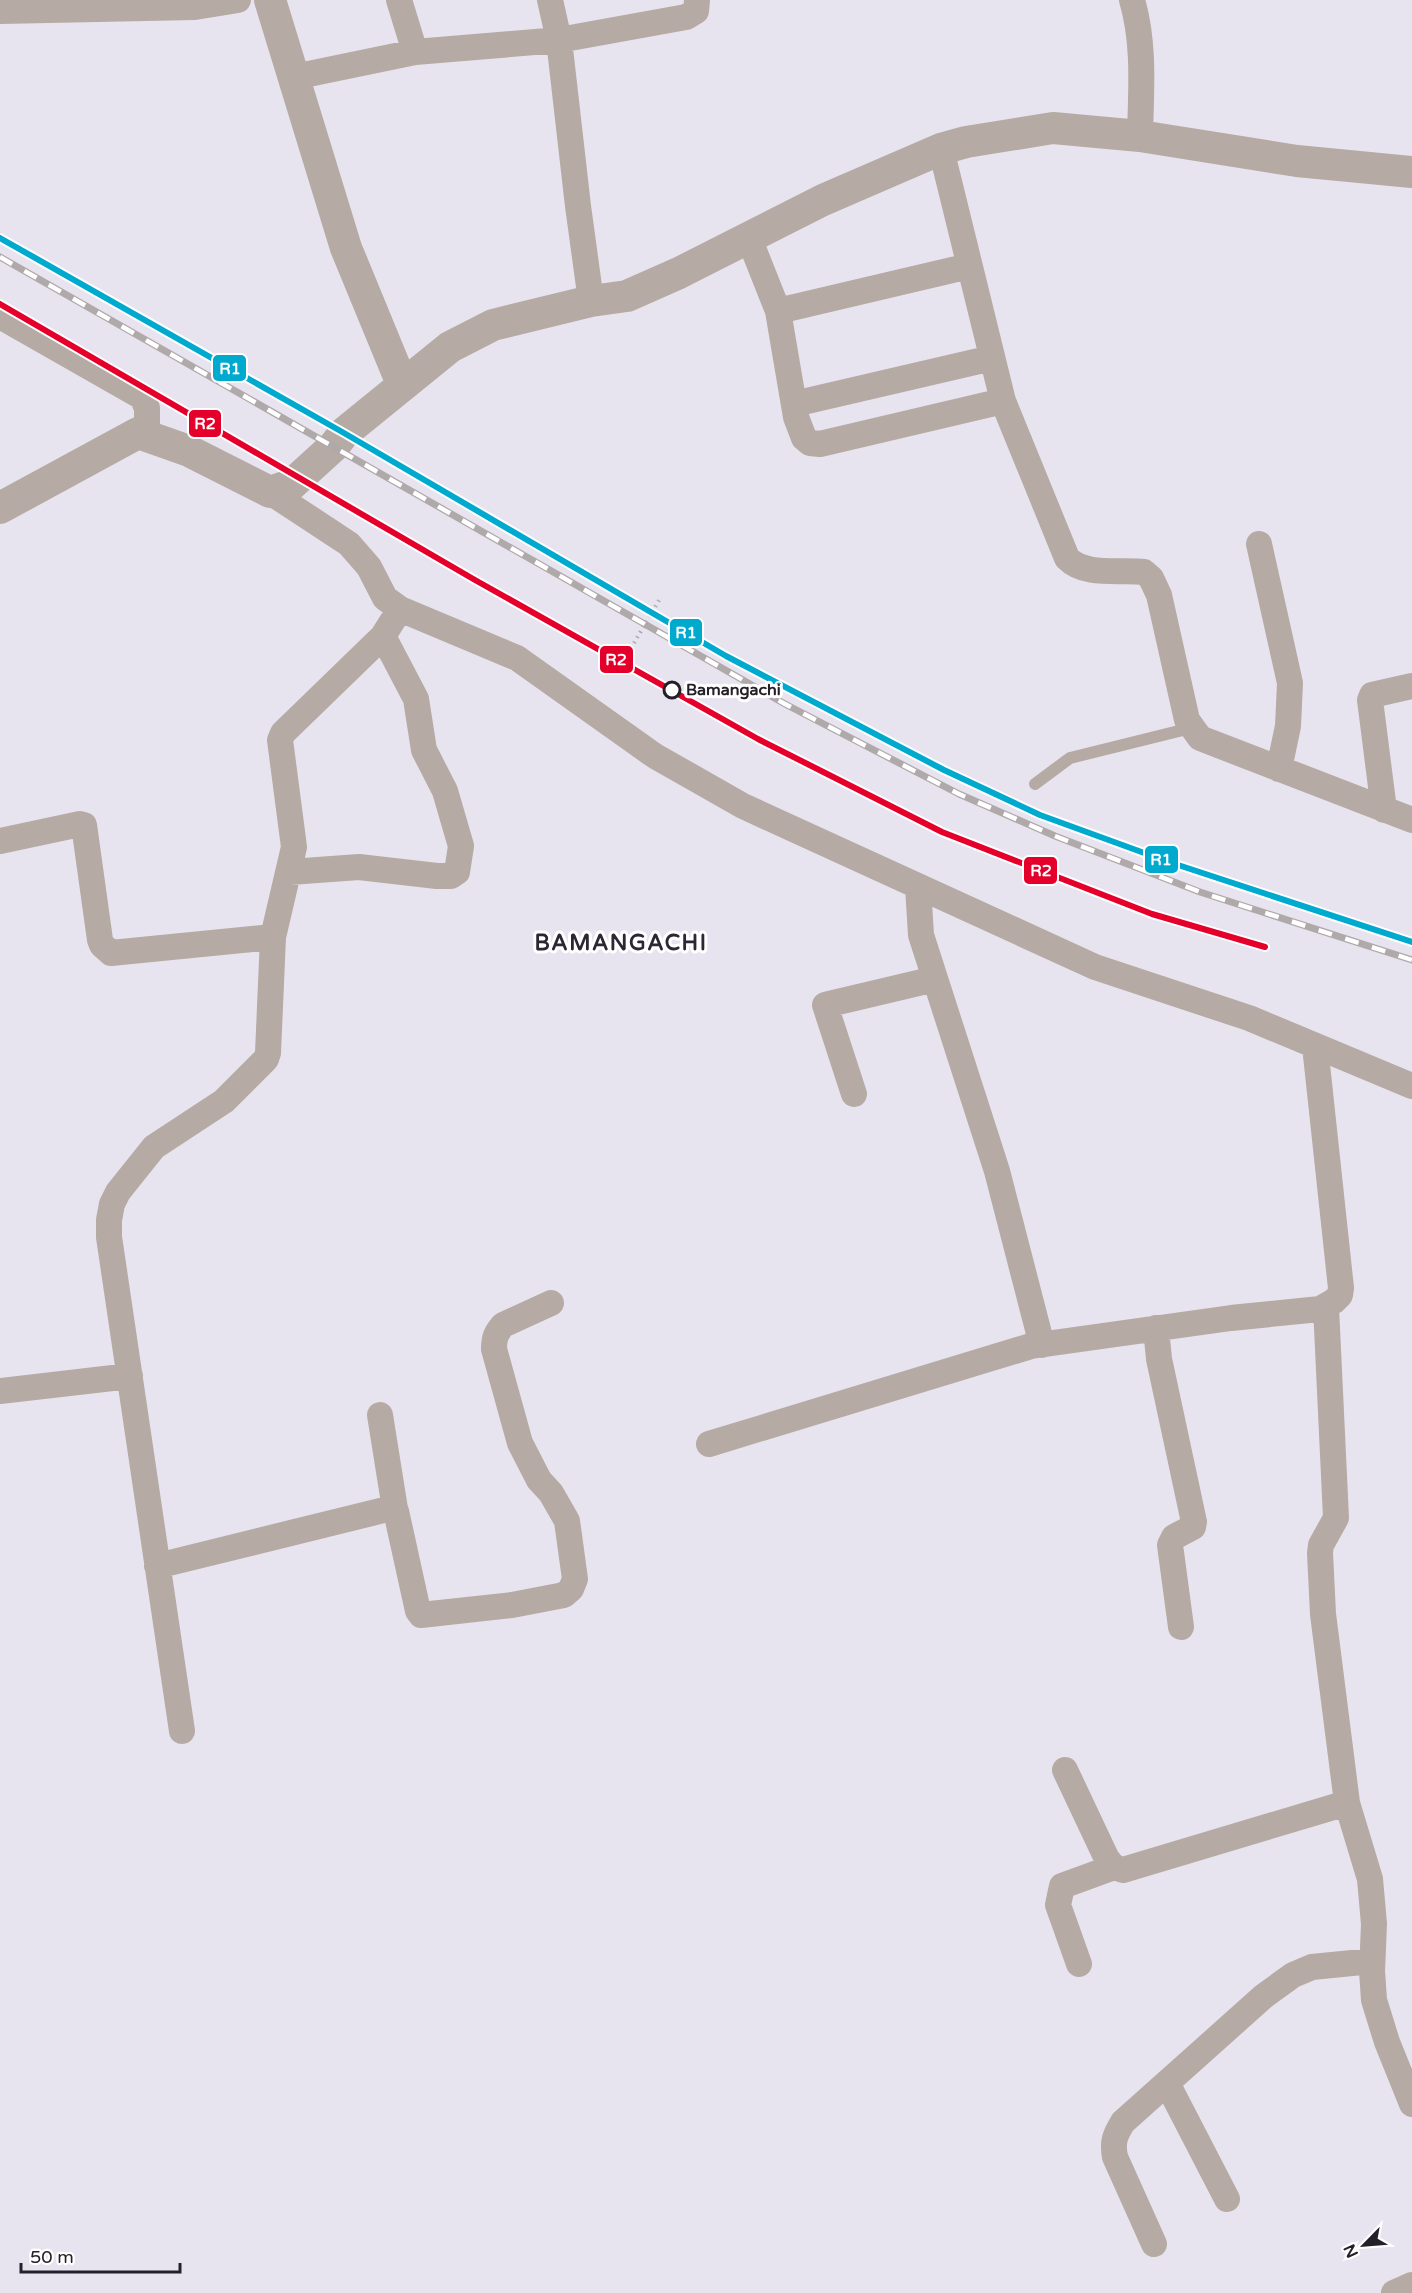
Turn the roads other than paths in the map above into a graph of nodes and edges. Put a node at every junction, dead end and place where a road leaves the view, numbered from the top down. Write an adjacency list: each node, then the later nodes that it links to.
1 (238, 0): 7 (street)
2 (270, 0): 10 (street)
3 (399, 0): 9 (street)
4 (550, 0): 8 (street)
5 (697, 0): 8 (street)
6 (1132, 0): 11 (street)
7 (0, 11)
8 (559, 40): 9 (street); 16 (street)
9 (415, 52): 10 (street)
10 (294, 77): 20 (street)
11 (1140, 136): 12 (street); 13 (street)
12 (941, 150): 14 (street); 15 (street)
13 (1412, 172)
14 (749, 238): 16 (street); 17 (street)
15 (969, 266): 17 (street); 19 (street)
16 (591, 301): 20 (street)
17 (778, 311): 22 (street)
18 (0, 316): 23 (street)
19 (992, 358): 21 (street); 22 (street)
20 (402, 384): 24 (street)
21 (1003, 401): 22 (street); 30 (street)
22 (794, 404)
23 (147, 436): 24 (street); 25 (street)
24 (270, 492): 27 (street)
25 (0, 508)
26 (1259, 544): 31 (street)
27 (400, 609): 28 (street); 37 (street)
28 (382, 636): 36 (street); 36 (street)
29 (1412, 686): 33 (street)
30 (1191, 728): 31 (street); 32 (lane)
31 (1279, 769): 33 (street)
32 (1035, 784)
33 (1384, 810): 34 (street)
34 (1412, 820)
35 (0, 841): 38 (street)
36 (290, 872): 38 (street)
37 (918, 887): 39 (street); 40 (street)
38 (273, 937): 47 (street)
39 (935, 979): 42 (street); 46 (street)
40 (1315, 1046): 41 (street); 44 (street)
41 (1412, 1086)
42 (854, 1094)
43 (551, 1302): 51 (street)
44 (1326, 1307): 45 (street); 56 (street)
45 (1156, 1328): 46 (street); 53 (street)
46 (1042, 1345): 50 (street)
47 (130, 1376): 48 (street); 52 (street)
48 (0, 1391)
49 (380, 1415): 51 (street)
50 (710, 1444)
51 (395, 1509): 52 (street)
52 (157, 1566): 54 (street)
53 (1180, 1627)
54 (182, 1731)
55 (1065, 1770): 57 (street)
56 (1347, 1803): 57 (street); 58 (street)
57 (1114, 1868): 59 (street)
58 (1372, 1961): 60 (street); 61 (street)
59 (1079, 1964)
60 (1167, 2083): 62 (street); 63 (street)
61 (1412, 2104)
62 (1227, 2199)
63 (1154, 2244)
64 (1412, 2285): 65 (street)
65 (1394, 2293)

